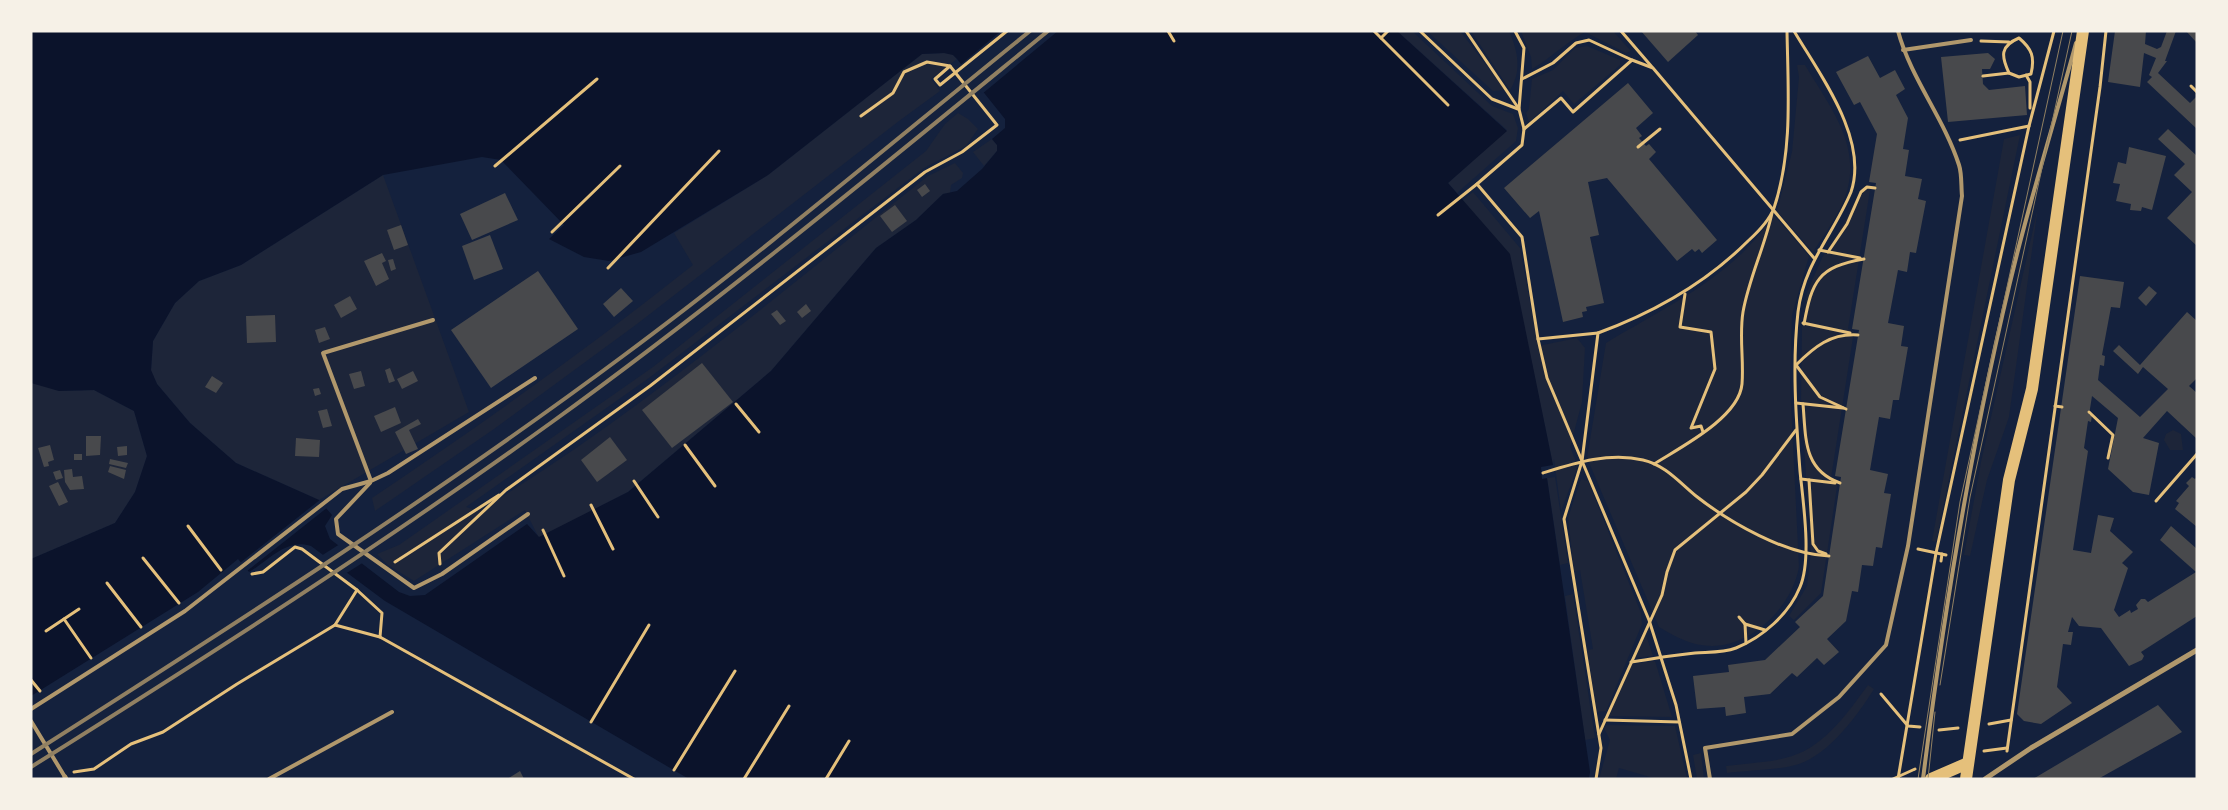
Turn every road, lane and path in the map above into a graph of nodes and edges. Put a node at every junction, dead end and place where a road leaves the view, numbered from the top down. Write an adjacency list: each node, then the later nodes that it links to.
1 (1007, 31): 21 (path)
2 (1168, 31): 17 (path)
3 (1374, 31): 15 (path)
4 (1388, 31): 15 (path)
5 (1420, 31): 32 (path)
6 (1466, 31): 32 (path)
7 (1515, 31): 27 (path)
8 (1621, 31): 22 (path)
9 (1787, 31): 44 (path)
10 (1794, 31): 47 (path)
11 (1898, 31): 19 (lane)
12 (2079, 31): 91 (lane)
13 (2083, 31): 132 (main road)
14 (2106, 31): 62 (path)
15 (1381, 38): 30 (path)
16 (1971, 40): 18 (path); 19 (lane)
17 (1174, 41)
18 (2008, 42): 23 (path); 24 (path)
19 (1903, 50): 37 (lane)
20 (1632, 60): 22 (path); 27 (path); 35 (path)
21 (950, 66): 33 (path); 79 (path)
22 (1653, 68): 44 (path)
23 (2009, 73): 24 (path); 25 (path)
24 (2026, 75): 31 (path)
25 (1982, 76)
26 (596, 79): 40 (path)
27 (1522, 79): 32 (path)
28 (2191, 86): 29 (path)
29 (2197, 92)
30 (1448, 105)
31 (2031, 108)
32 (1519, 109): 35 (path)
33 (861, 116)
34 (2029, 126): 37 (path)
35 (1524, 129): 42 (path)
36 (1660, 129): 38 (path)
37 (1950, 142): 87 (lane)
38 (1638, 147)
39 (719, 151): 50 (path)
40 (495, 166)
41 (620, 166): 46 (path)
42 (1477, 184): 45 (path); 56 (path)
43 (1875, 188): 48 (path)
44 (1773, 210): 49 (path); 51 (path); 67 (path)
45 (1438, 215)
46 (552, 232)
47 (1818, 250): 48 (path); 49 (path)
48 (1828, 252): 54 (path)
49 (1814, 258): 53 (path)
50 (608, 268)
51 (1685, 293): 55 (path); 67 (path)
52 (433, 320): 76 (lane)
53 (1798, 322): 54 (path); 57 (path)
54 (1804, 324): 57 (path)
55 (1598, 333): 56 (path); 71 (path)
56 (1538, 340): 71 (path)
57 (1796, 365): 59 (path); 61 (path)
58 (535, 378): 76 (lane)
59 (1796, 403): 61 (path); 65 (path)
60 (736, 404): 66 (path)
61 (1803, 404): 75 (path)
62 (2055, 406): 63 (path); 133 (path)
63 (2062, 407)
64 (2089, 412): 70 (path)
65 (1797, 429): 74 (path); 82 (path)
66 (759, 432)
67 (1703, 433): 72 (path)
68 (684, 445): 78 (path)
69 (2197, 454): 80 (path)
70 (2108, 458)
71 (1582, 460): 72 (path); 73 (path); 104 (path); 130 (path)
72 (1654, 464): 82 (path)
73 (1543, 473)
74 (1801, 479): 75 (path); 89 (path)
75 (1808, 480): 89 (path)
76 (371, 481): 94 (lane); 97 (lane)
77 (634, 481): 84 (path)
78 (715, 486)
79 (506, 490): 94 (path); 95 (path)
80 (2156, 501)
81 (591, 505): 88 (path)
82 (1722, 512): 89 (path); 104 (path)
83 (528, 514): 95 (lane)
84 (658, 517)
85 (188, 526): 97 (path)
86 (544, 530): 96 (path)
87 (1908, 546): 90 (path); 143 (lane)
88 (613, 549)
89 (1806, 553): 108 (path)
90 (1942, 554): 91 (path); 93 (path)
91 (1957, 557): 145 (lane)
92 (143, 558): 101 (path)
93 (1941, 561)
94 (384, 569): 95 (lane)
95 (442, 574)
96 (564, 576)
97 (228, 580): 99 (path); 101 (lane)
98 (106, 583): 110 (path)
99 (358, 590): 106 (path); 111 (path)
100 (80, 609): 103 (path)
101 (185, 611): 110 (lane)
102 (1739, 617): 105 (path)
103 (64, 619): 109 (path); 116 (path)
104 (1649, 620): 114 (path); 115 (path)
105 (1745, 624): 108 (path); 112 (path)
106 (335, 625): 111 (path); 136 (path)
107 (649, 625): 127 (path)
108 (1766, 630): 112 (path)
109 (46, 631)
110 (147, 635): 116 (lane)
111 (380, 637): 138 (path)
112 (1746, 643): 114 (path)
113 (2197, 650): 133 (street)
114 (1661, 658): 115 (path); 128 (path)
115 (1631, 662): 125 (path)
116 (98, 667): 122 (lane)
117 (735, 671): 134 (path)
118 (31, 680): 119 (path)
119 (40, 691)
120 (1881, 694): 129 (path)
121 (789, 706): 139 (path)
122 (31, 709)
123 (1912, 709): 129 (path)
124 (392, 712): 137 (lane)
125 (1606, 720): 128 (path); 130 (path)
126 (31, 722): 136 (lane)
127 (590, 722)
128 (1680, 722): 142 (path)
129 (1908, 726): 135 (path)
130 (1599, 735): 141 (path)
131 (849, 741): 140 (path)
132 (1968, 762): 146 (main road); 147 (main road)
133 (2006, 765): 148 (street)
134 (674, 770)
135 (1899, 777): 144 (path)
136 (66, 778)
137 (269, 779)
138 (634, 779)
139 (744, 779)
140 (826, 779)
141 (1596, 779)
142 (1691, 779)
143 (1710, 779)
144 (1893, 779)
145 (1923, 779)
146 (1931, 779)
147 (1966, 779)
148 (1985, 779)

